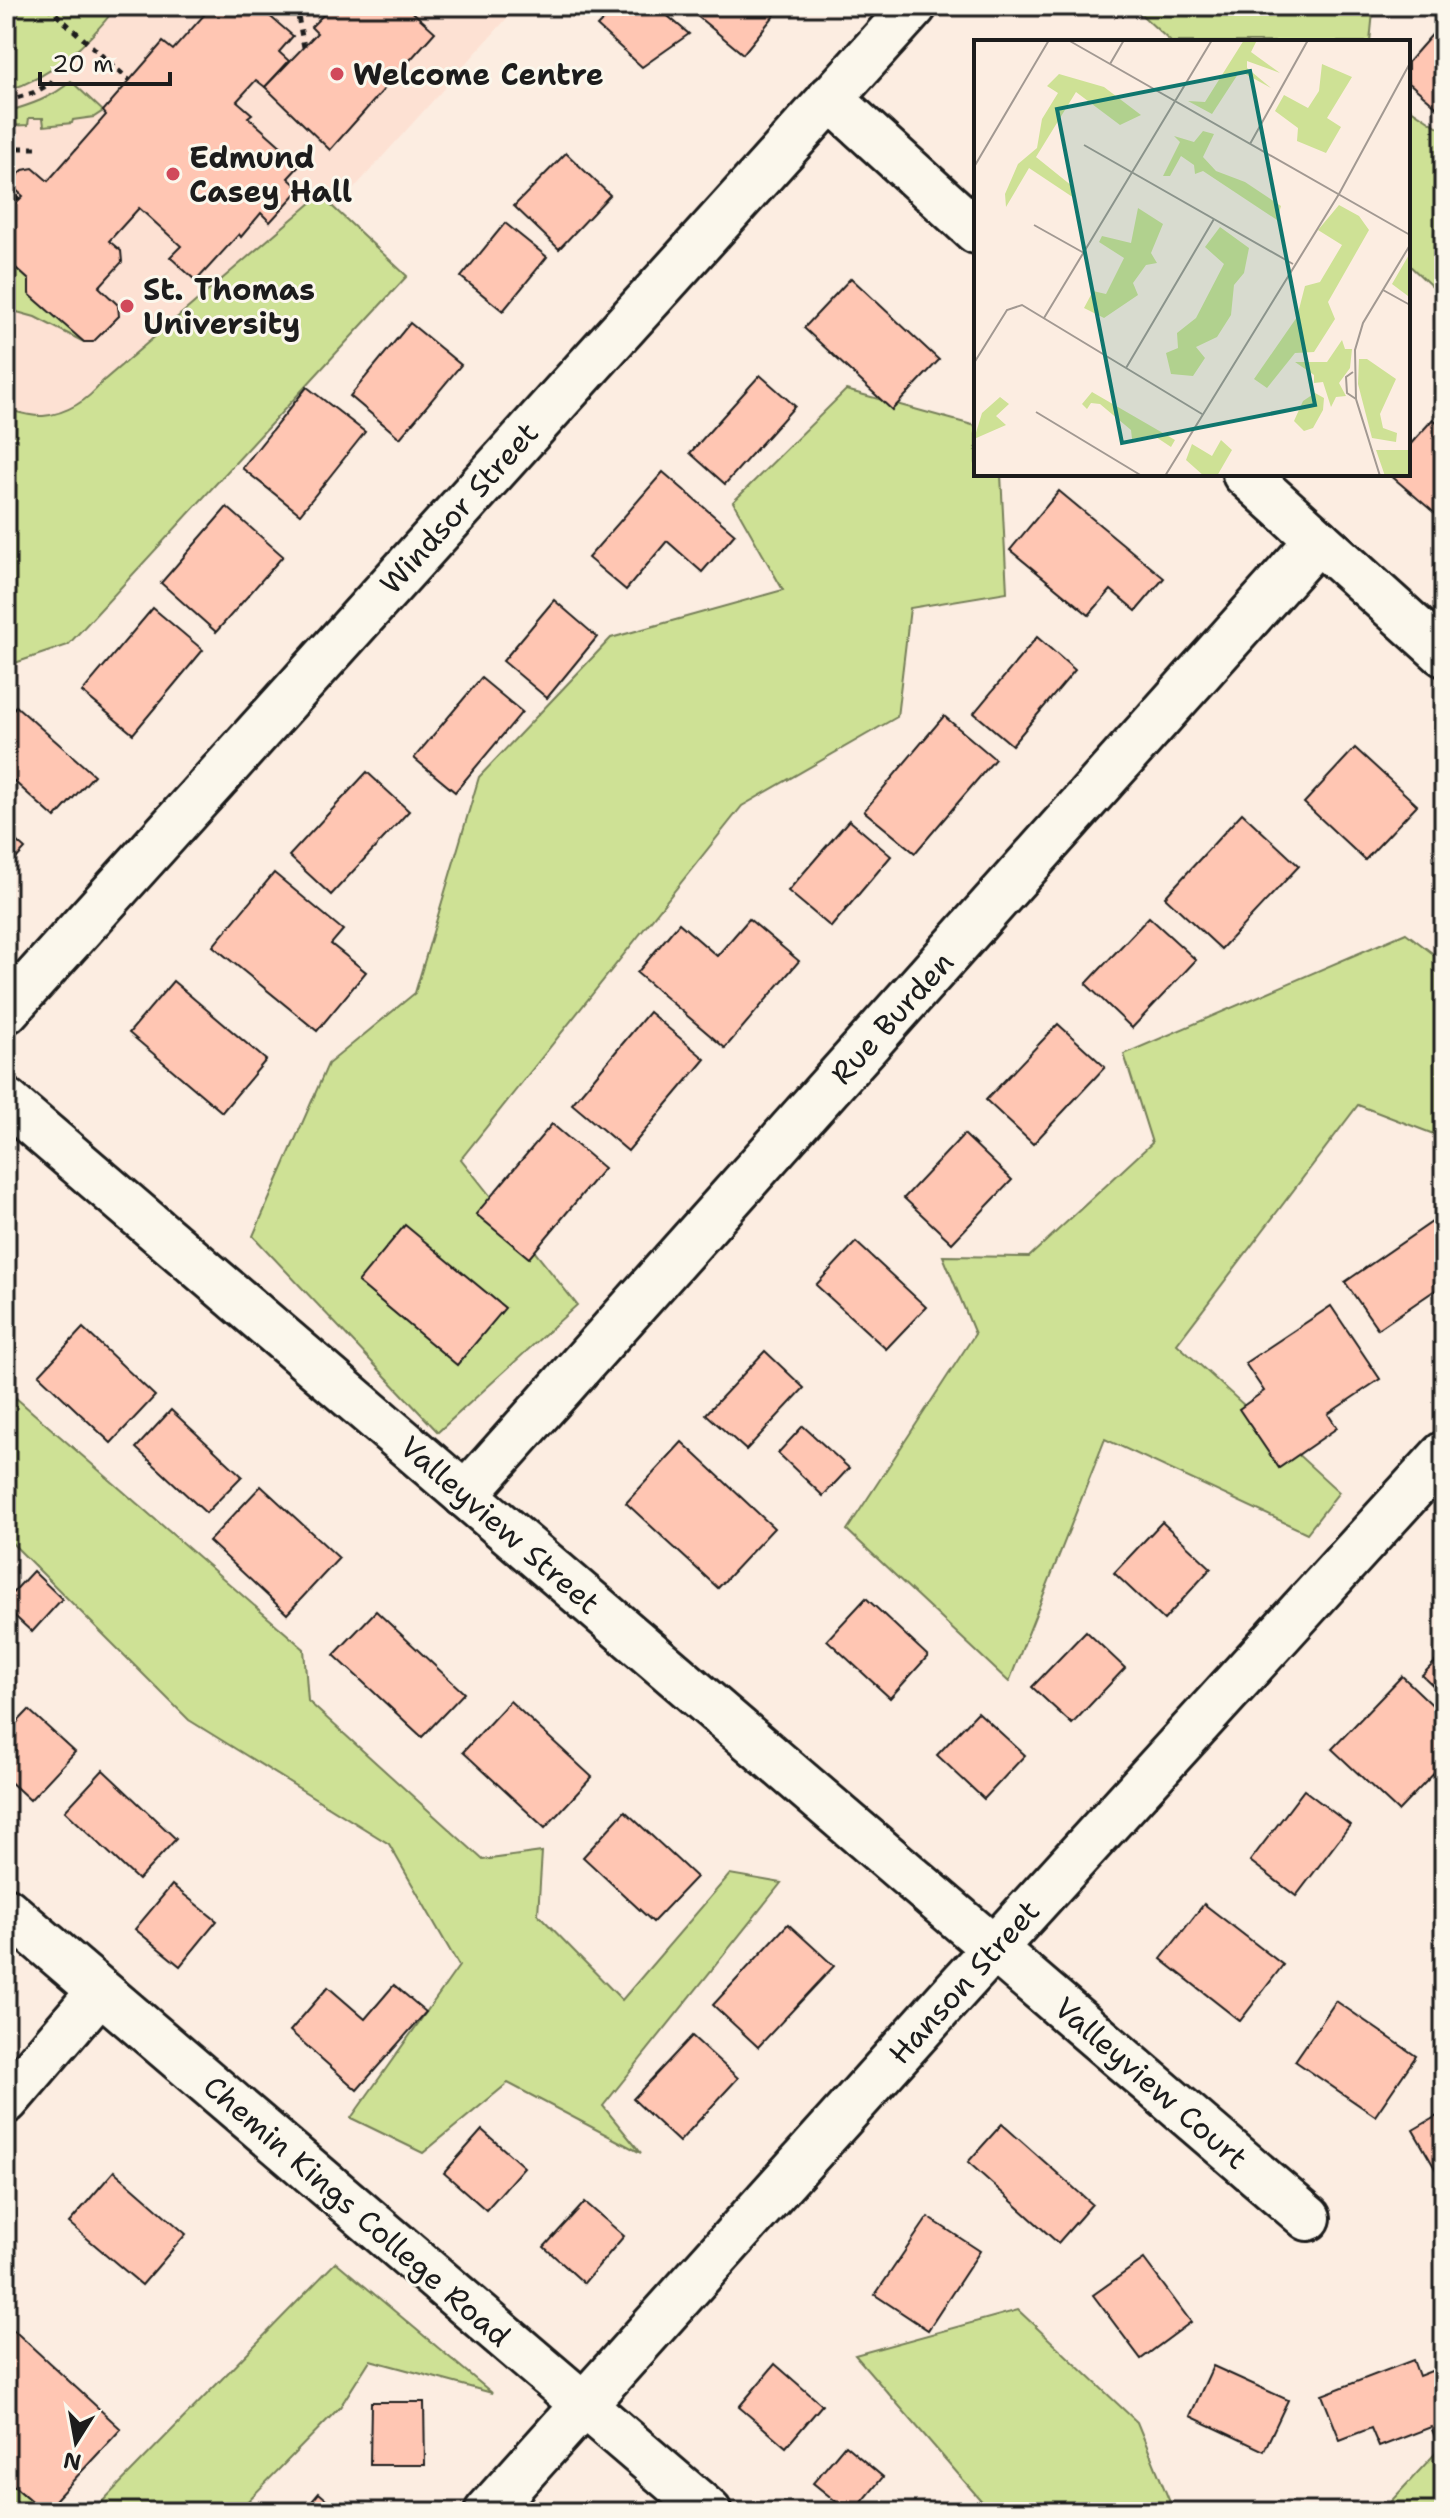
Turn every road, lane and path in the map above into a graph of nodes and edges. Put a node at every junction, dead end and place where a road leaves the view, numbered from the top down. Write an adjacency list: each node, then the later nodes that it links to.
1 (47, 6): 5 (path)
2 (296, 6): 4 (path)
3 (914, 6): 7 (street, Windsor Street)
4 (304, 47)
5 (130, 81)
6 (53, 82): 8 (path)
7 (830, 98): 13 (street); 17 (street, Windsor Street)
8 (6, 101)
9 (6, 148): 10 (path)
10 (40, 148)
11 (6, 189): 12 (path)
12 (19, 200)
13 (974, 229)
14 (1247, 476): 15 (street)
15 (1318, 540): 16 (street); 20 (street, Rue Burden)
16 (1444, 654)
17 (6, 1011)
18 (6, 1101): 20 (street, Valleyview Street)
19 (1444, 1454): 22 (street, Hanson Street)
20 (465, 1495): 22 (street, Valleyview Street)
21 (6, 1910): 23 (street, Chemin Kings College Road)
22 (994, 1949): 25 (street, Valleyview Court); 26 (street, Hanson Street)
23 (100, 1991): 24 (street); 26 (street, Chemin Kings College Road)
24 (6, 2101)
25 (1308, 2218)
26 (584, 2405): 27 (street, Hanson Street); 28 (street, Chemin Kings College Road)
27 (487, 2512)
28 (709, 2512)

